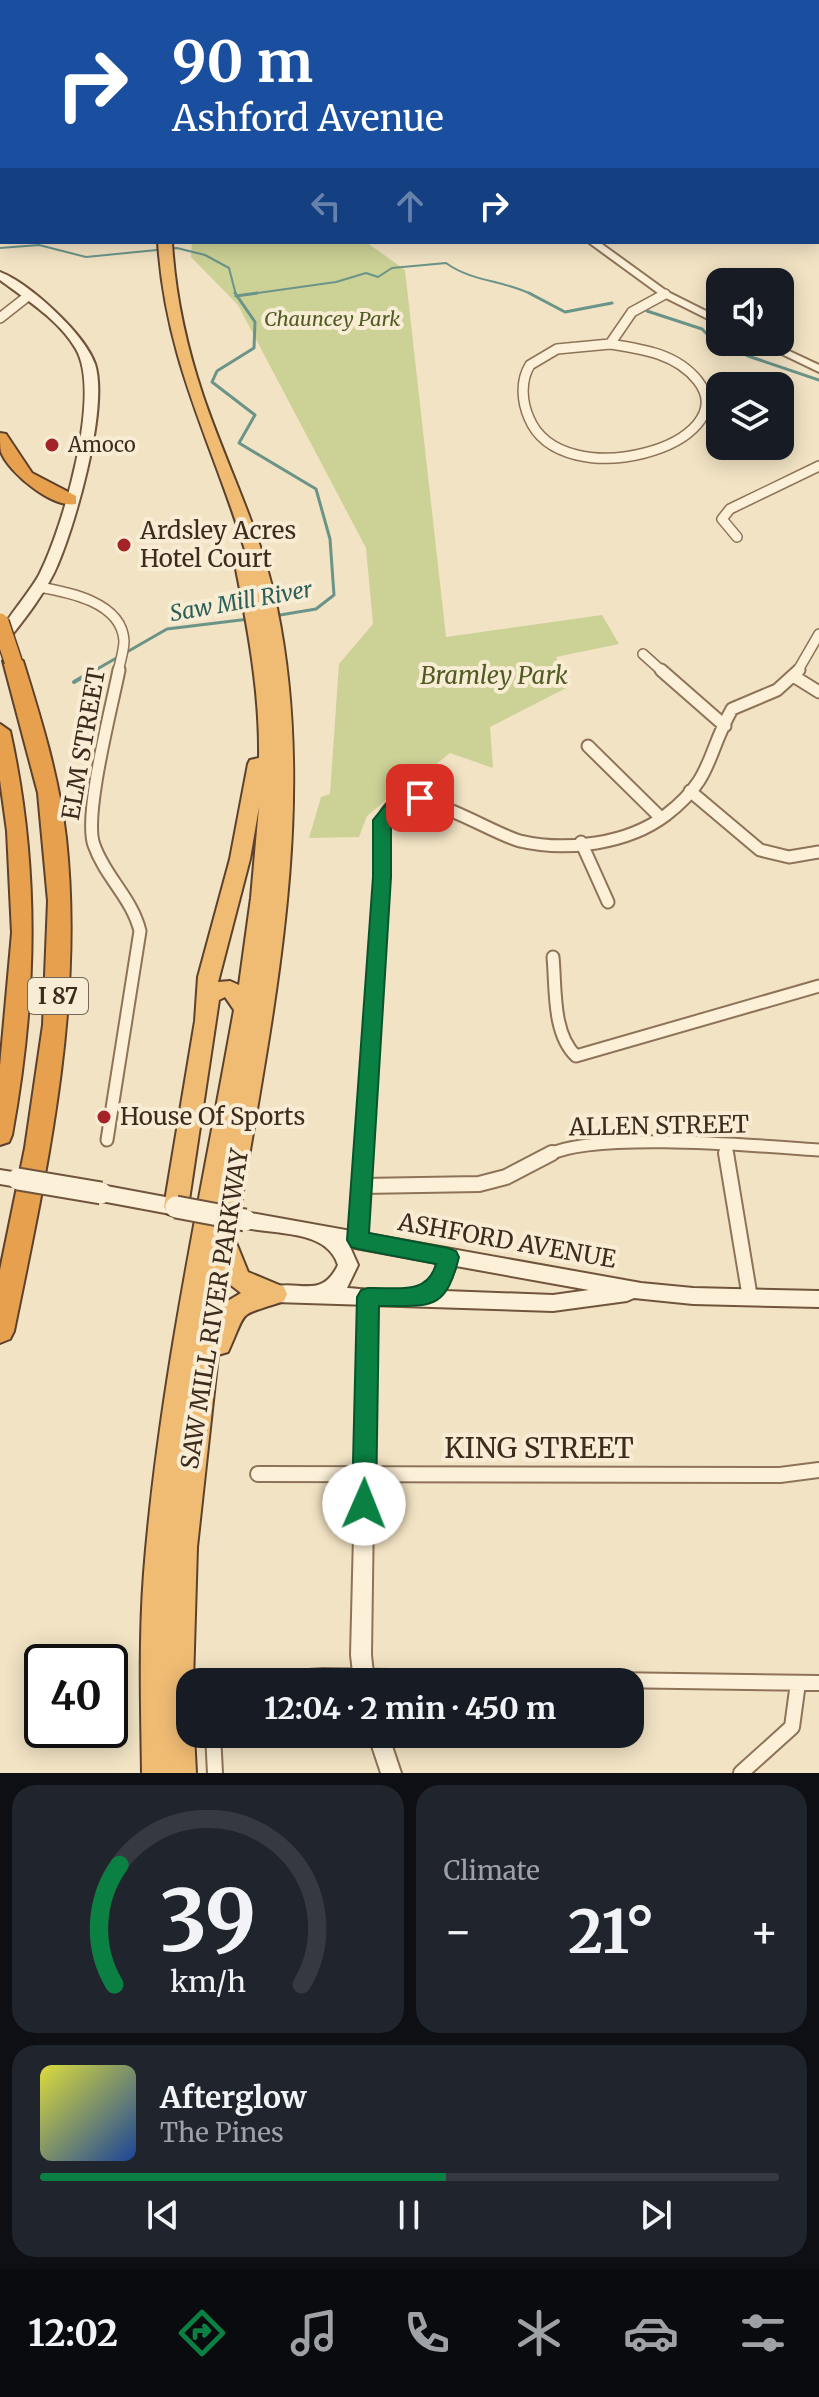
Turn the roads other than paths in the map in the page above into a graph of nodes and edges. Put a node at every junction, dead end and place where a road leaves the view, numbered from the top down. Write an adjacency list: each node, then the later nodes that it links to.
1 (596, 244): 4 (street)
2 (162, 251): 17 (highway, SAW MILL RIVER PARKWAY)
3 (0, 275): 5 (main road)
4 (665, 294): 6 (street); 8 (street)
5 (28, 296): 7 (street); 14 (main road)
6 (706, 315)
7 (0, 318)
8 (610, 344): 11 (street); 11 (street)
9 (792, 356): 10 (street)
10 (819, 369)
11 (704, 395)
12 (0, 438): 14 (highway)
13 (819, 466): 15 (street)
14 (70, 500): 16 (main road)
15 (737, 537)
16 (39, 587): 20 (main road); 38 (street, ELM STREET)
17 (264, 618): 24 (highway, SAW MILL RIVER PARKWAY); 44 (highway, SAW MILL RIVER PARKWAY)
18 (0, 622): 20 (highway, I 87, bridge)
19 (819, 634): 22 (street)
20 (6, 651): 55 (highway, I 87)
21 (643, 654): 25 (street)
22 (795, 677): 23 (street); 25 (street)
23 (819, 692)
24 (266, 700): 35 (highway, SAW MILL RIVER PARKWAY); 36 (highway)
25 (725, 726): 28 (street)
26 (0, 731): 37 (highway, I 87)
27 (588, 746): 29 (street)
28 (690, 791): 29 (street); 31 (street)
29 (661, 818): 30 (street)
30 (581, 842): 32 (street); 42 (street)
31 (819, 852)
32 (608, 902)
33 (553, 957): 34 (street)
34 (819, 986)
35 (246, 1009): 36 (highway); 66 (highway, SAW MILL RIVER PARKWAY)
36 (204, 1019): 43 (highway)
37 (0, 1135)
38 (107, 1140)
39 (725, 1144): 40 (street, ALLEN STREET); 42 (street, ALLEN STREET); 53 (street)
40 (819, 1150)
41 (0, 1177): 43 (main road, ASHFORD AVENUE, bridge)
42 (362, 1186): 46 (street)
43 (177, 1199): 44 (main road, ASHFORD AVENUE, bridge)
44 (235, 1225): 45 (main road, ASHFORD AVENUE); 49 (highway); 56 (highway, SAW MILL RIVER PARKWAY)
45 (328, 1235): 46 (main road, ASHFORD AVENUE); 50 (main road)
46 (358, 1240): 47 (main road, ASHFORD AVENUE)
47 (448, 1257): 48 (main road, ASHFORD AVENUE); 52 (main road)
48 (641, 1291): 52 (main road); 53 (main road, ASHFORD AVENUE)
49 (275, 1294): 50 (main road); 56 (highway)
50 (321, 1295): 51 (main road)
51 (368, 1297): 52 (main road); 59 (street)
52 (413, 1298)
53 (750, 1298): 54 (main road, ASHFORD AVENUE)
54 (819, 1299)
55 (0, 1331)
56 (194, 1441): 67 (highway, SAW MILL RIVER PARKWAY)
57 (819, 1470): 59 (street, KING STREET)
58 (258, 1474): 59 (street, KING STREET)
59 (365, 1474): 60 (street)
60 (364, 1668)
61 (644, 1682): 62 (street)
62 (798, 1683): 63 (street); 70 (street)
63 (819, 1683)
64 (214, 1748): 68 (street)
65 (383, 1748): 69 (street)
66 (157, 1773)
67 (181, 1773)
68 (215, 1773)
69 (391, 1773)
70 (741, 1773)

